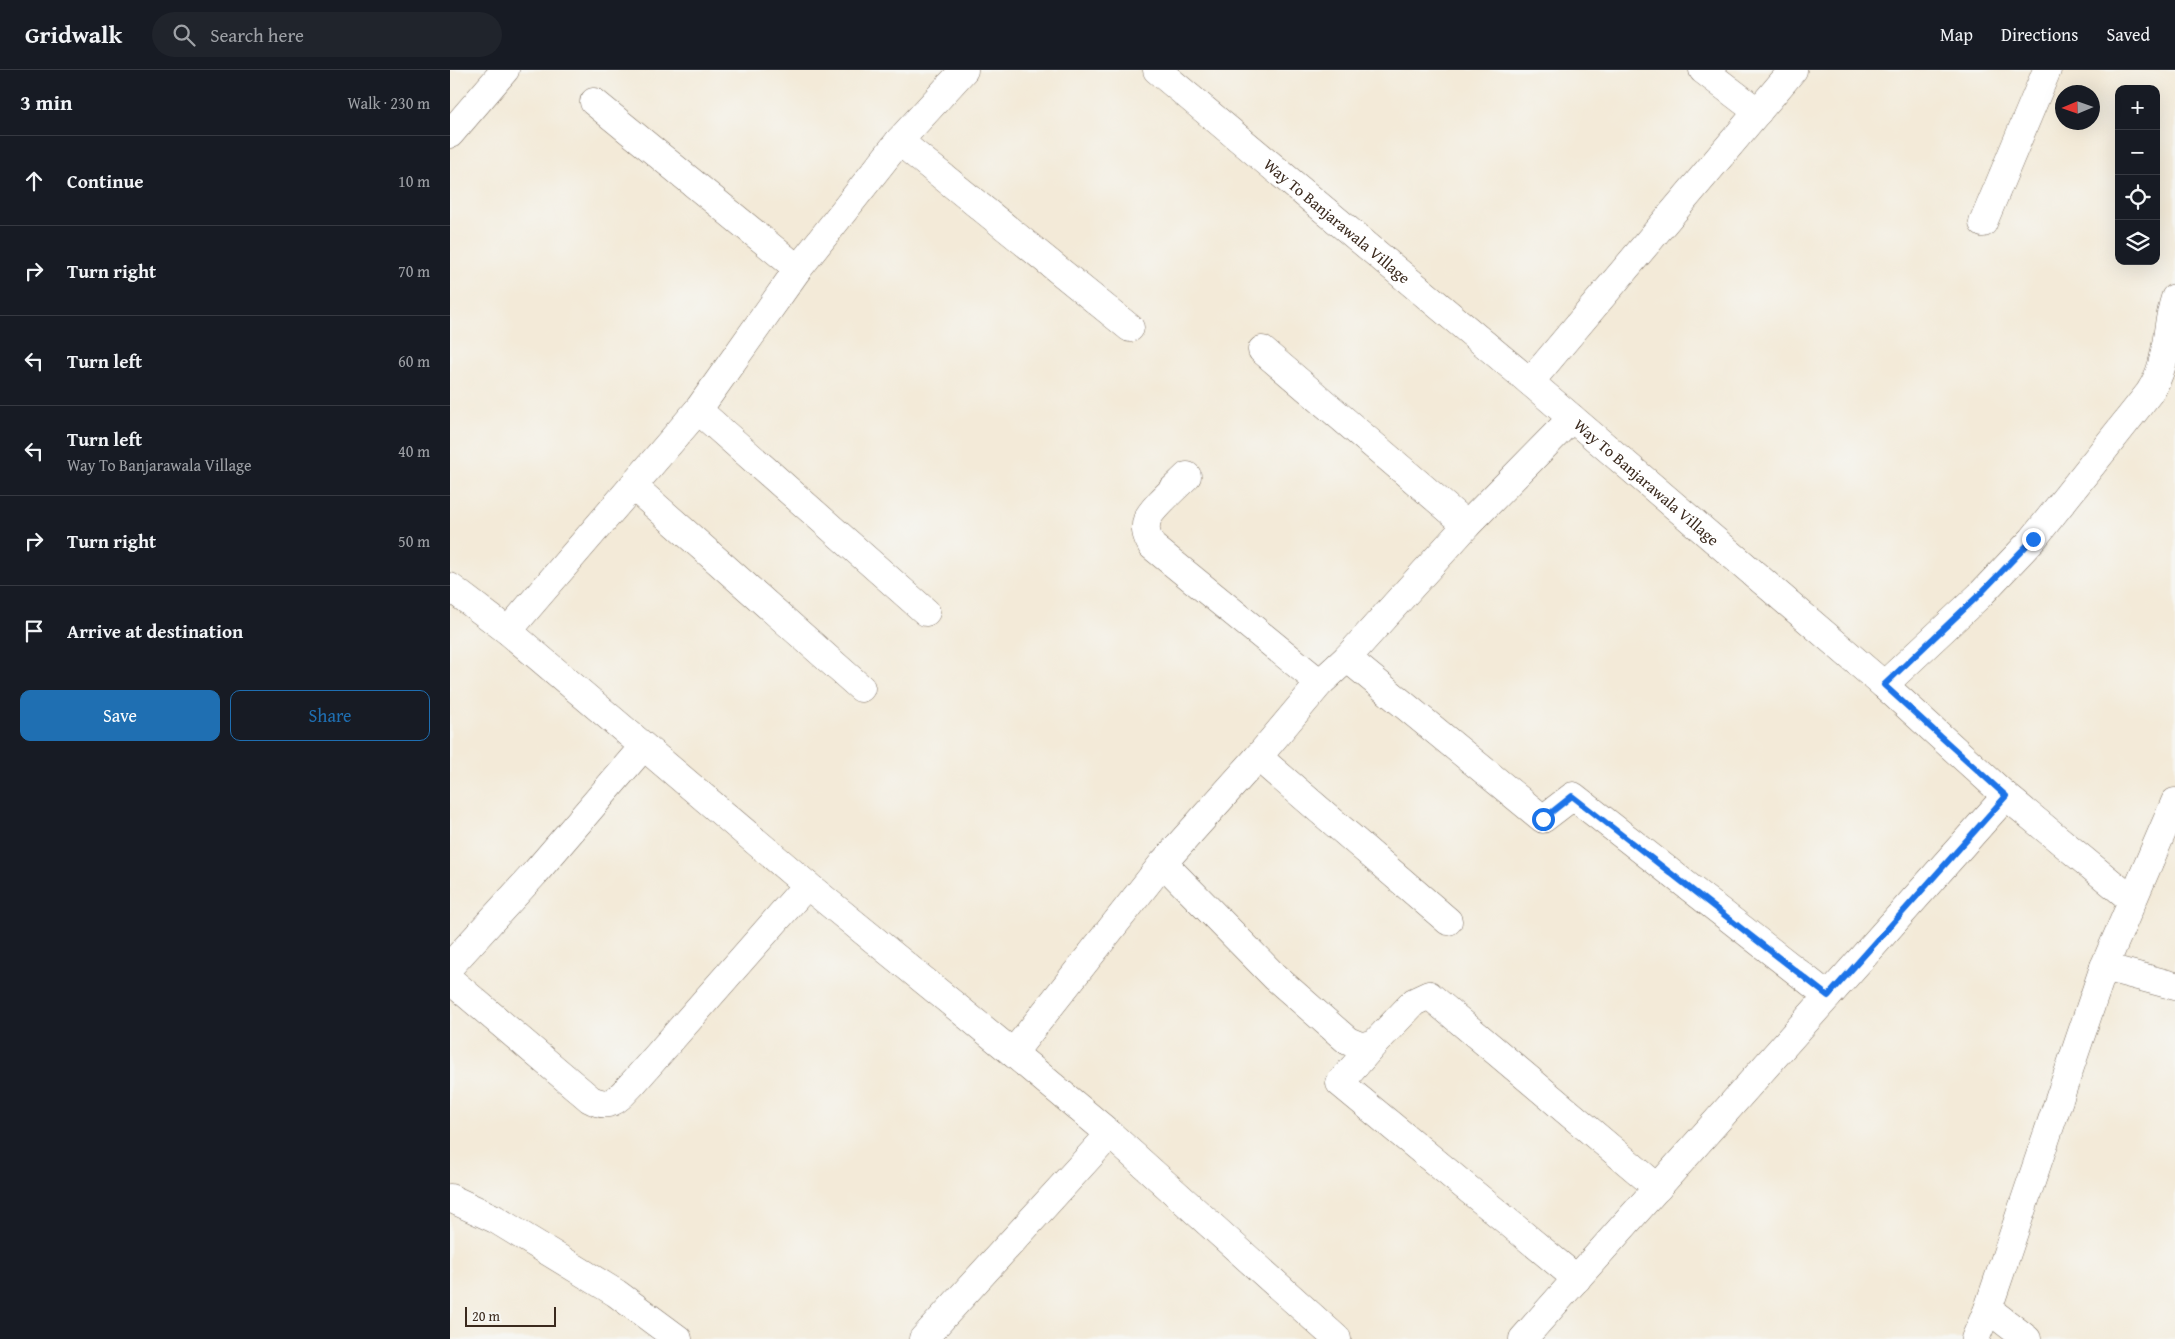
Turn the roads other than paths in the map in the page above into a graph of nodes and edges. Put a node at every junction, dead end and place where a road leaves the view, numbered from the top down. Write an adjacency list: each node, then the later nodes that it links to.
1 (505, 70): 9 (street)
2 (964, 70): 10 (street)
3 (1157, 70): 17 (street, Way To Banjarawala Village)
4 (1703, 70): 8 (street)
5 (1793, 70): 8 (street)
6 (2047, 70): 11 (street)
7 (594, 102): 12 (street)
8 (1758, 112): 17 (street)
9 (450, 134)
10 (898, 141): 12 (street); 14 (street)
11 (1983, 223)
12 (798, 269): 18 (street)
13 (2175, 298): 16 (street)
14 (1130, 328)
15 (1262, 350): 22 (street)
16 (2168, 378): 28 (street)
17 (1530, 382): 19 (street, Way To Banjarawala Village)
18 (698, 410): 21 (street); 24 (street)
19 (1572, 418): 22 (street); 28 (street, Way To Banjarawala Village)
20 (1187, 476): 27 (street)
21 (633, 486): 25 (street); 29 (street)
22 (1468, 526): 26 (street)
23 (450, 587): 25 (street)
24 (926, 612)
25 (508, 631): 30 (street)
26 (1347, 658): 27 (street); 42 (street)
27 (1320, 683): 31 (street)
28 (1884, 685): 32 (street, Way To Banjarawala Village)
29 (861, 688)
30 (643, 748): 35 (street); 38 (street)
31 (1258, 756): 34 (street); 37 (street)
32 (2006, 796): 36 (street, Way To Banjarawala Village); 42 (street)
33 (2175, 802): 36 (street)
34 (1164, 863): 43 (street); 44 (street)
35 (807, 885): 40 (street); 44 (street)
36 (2132, 900): 39 (street)
37 (1448, 921)
38 (450, 966)
39 (2104, 966): 41 (street); 49 (street)
40 (450, 980)
41 (2175, 986)
42 (1828, 996): 46 (street)
43 (1374, 1044): 46 (street); 48 (street)
44 (1013, 1053): 45 (street)
45 (1110, 1134): 51 (street); 52 (street)
46 (1658, 1188): 48 (street)
47 (450, 1198): 50 (street)
48 (1577, 1279): 53 (street)
49 (1988, 1309): 54 (street); 55 (street)
50 (678, 1339)
51 (923, 1339)
52 (1337, 1339)
53 (1523, 1339)
54 (1975, 1339)
55 (2027, 1339)

